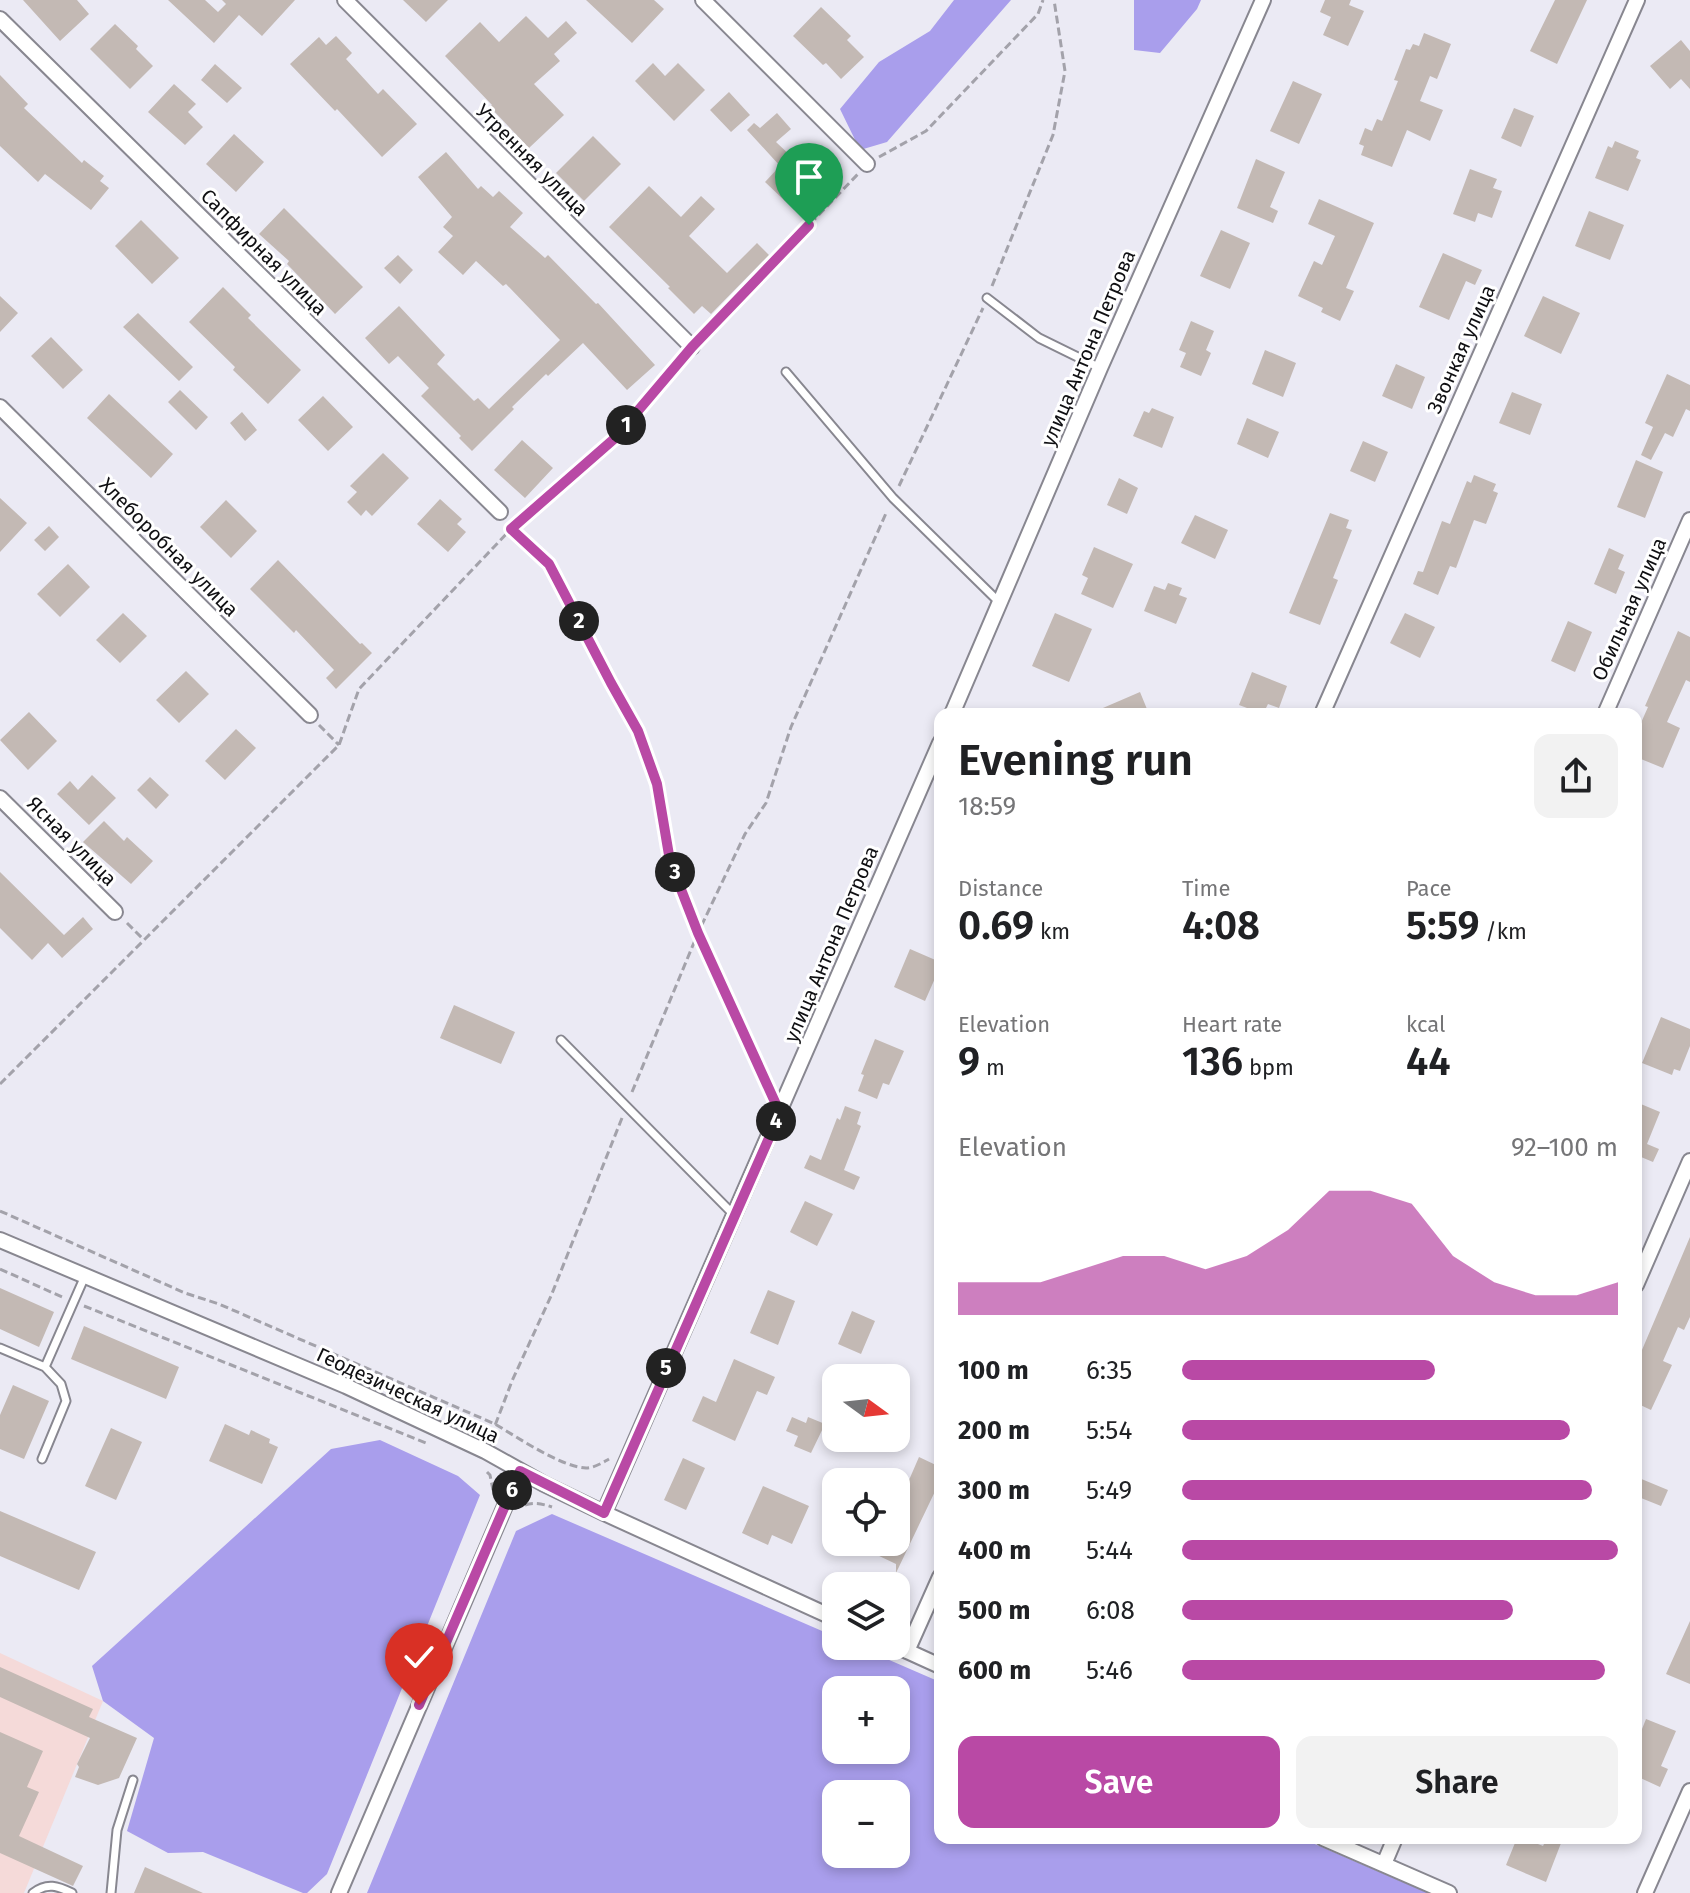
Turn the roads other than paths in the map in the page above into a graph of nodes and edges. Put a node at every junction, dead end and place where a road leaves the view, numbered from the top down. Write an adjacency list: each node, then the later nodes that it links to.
1 (345, 0): 8 (street, Утренняя улица)
2 (703, 0): 6 (street)
3 (1263, 0): 9 (street, улица Антона Петрова)
4 (1637, 0): 16 (street, Звонкая улица)
5 (0, 19): 12 (street, Сапфирная улица)
6 (867, 164)
7 (987, 298): 9 (lane)
8 (692, 347)
9 (1100, 368): 14 (street, улица Антона Петрова)
10 (786, 372): 14 (lane)
11 (0, 407): 18 (street, Хлеборобная улица)
12 (500, 512)
13 (1690, 520): 17 (street, Обильная улица)
14 (1000, 604): 15 (street, улица Антона Петрова)
15 (955, 708)
16 (1325, 708)
17 (1608, 708)
18 (310, 715)
19 (934, 757): 24 (street, улица Антона Петрова)
20 (0, 798): 21 (street, Ясная улица)
21 (115, 912)
22 (561, 1040): 24 (lane)
23 (1690, 1161): 26 (street)
24 (735, 1216): 32 (street, улица Антона Петрова)
25 (0, 1240): 27 (street, Геодезическая улица)
26 (1642, 1271)
27 (85, 1276): 29 (lane); 31 (street, Геодезическая улица)
28 (0, 1348): 29 (lane)
29 (45, 1367): 30 (lane)
30 (42, 1459)
31 (520, 1471): 32 (street, Геодезическая улица); 46 (street)
32 (604, 1513): 34 (street, Геодезическая улица)
33 (934, 1588): 35 (street)
34 (822, 1613)
35 (910, 1634)
36 (910, 1653): 37 (street)
37 (934, 1663)
38 (133, 1780): 45 (lane)
39 (1690, 1791): 48 (street)
40 (1337, 1844): 42 (street)
41 (1392, 1844): 42 (street)
42 (1384, 1864): 47 (street)
43 (33, 1893): 44 (lane)
44 (72, 1893)
45 (111, 1893)
46 (339, 1893)
47 (1449, 1893)
48 (1645, 1893)

